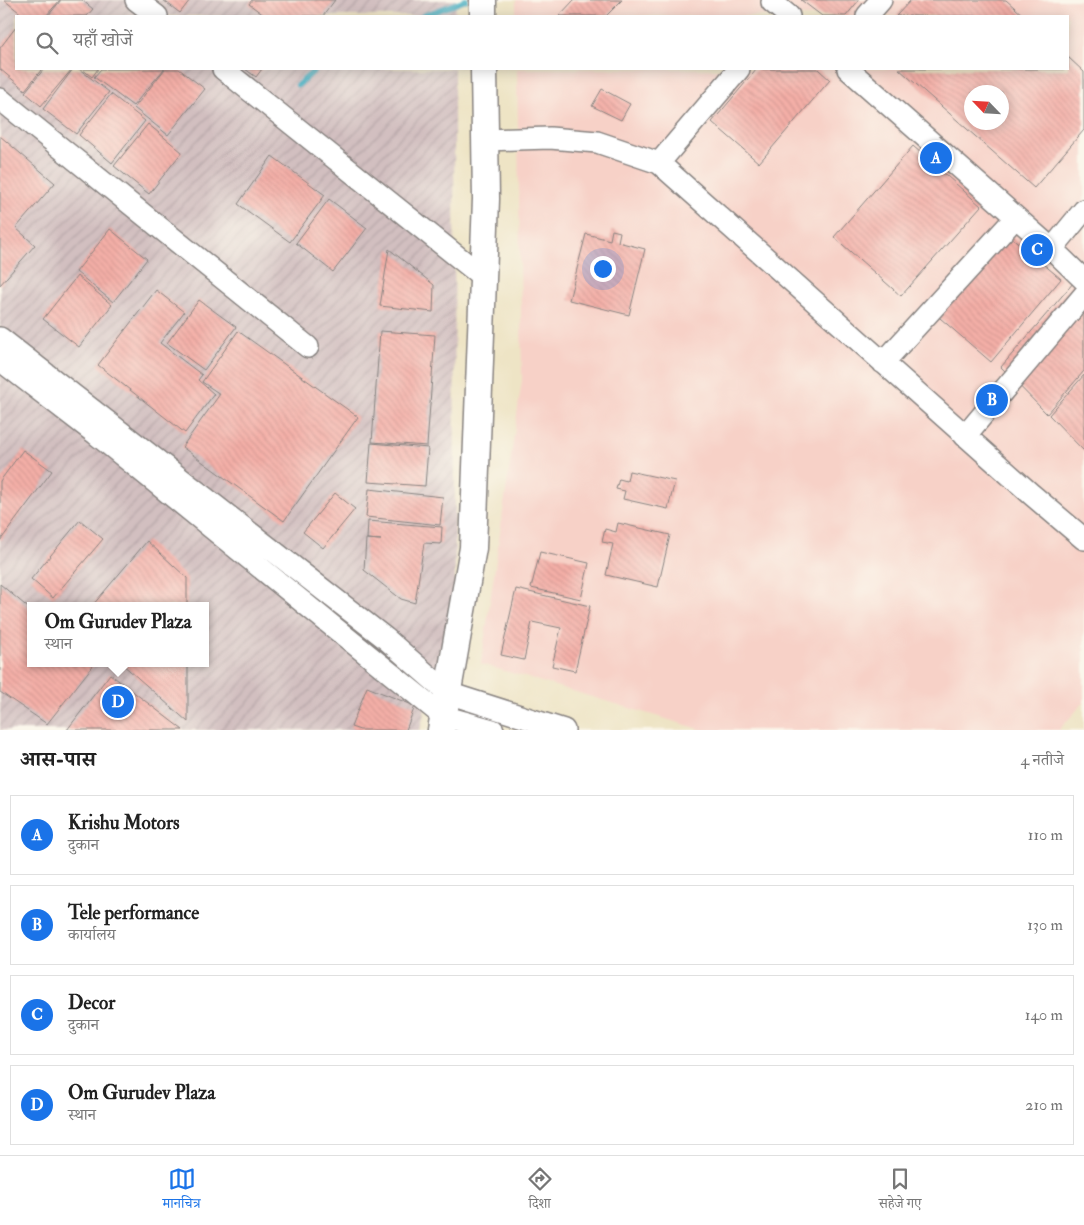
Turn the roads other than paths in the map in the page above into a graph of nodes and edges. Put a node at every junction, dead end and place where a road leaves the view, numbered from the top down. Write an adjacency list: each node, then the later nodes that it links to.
1 (136, 0): 4 (street)
2 (483, 0): 5 (main road)
3 (881, 0): 6 (street)
4 (156, 15)
5 (483, 15)
6 (868, 15)
7 (224, 70): 17 (street)
8 (484, 70): 12 (main road)
9 (738, 70): 13 (street)
10 (849, 70): 15 (street)
11 (0, 99): 21 (street)
12 (485, 140): 13 (street); 17 (main road)
13 (659, 163): 23 (street)
14 (1084, 210): 16 (street)
15 (1016, 217): 16 (street); 23 (street)
16 (1052, 249): 18 (street)
17 (483, 277): 28 (main road)
18 (1084, 280)
19 (1084, 295): 24 (street)
20 (0, 338): 26 (street)
21 (308, 347)
22 (0, 360): 27 (street)
23 (883, 362): 24 (street)
24 (965, 436): 25 (street)
25 (1084, 539)
26 (304, 575): 27 (street); 28 (street)
27 (290, 592): 28 (street)
28 (444, 713): 29 (street); 30 (street)
29 (493, 730)
30 (564, 730)

